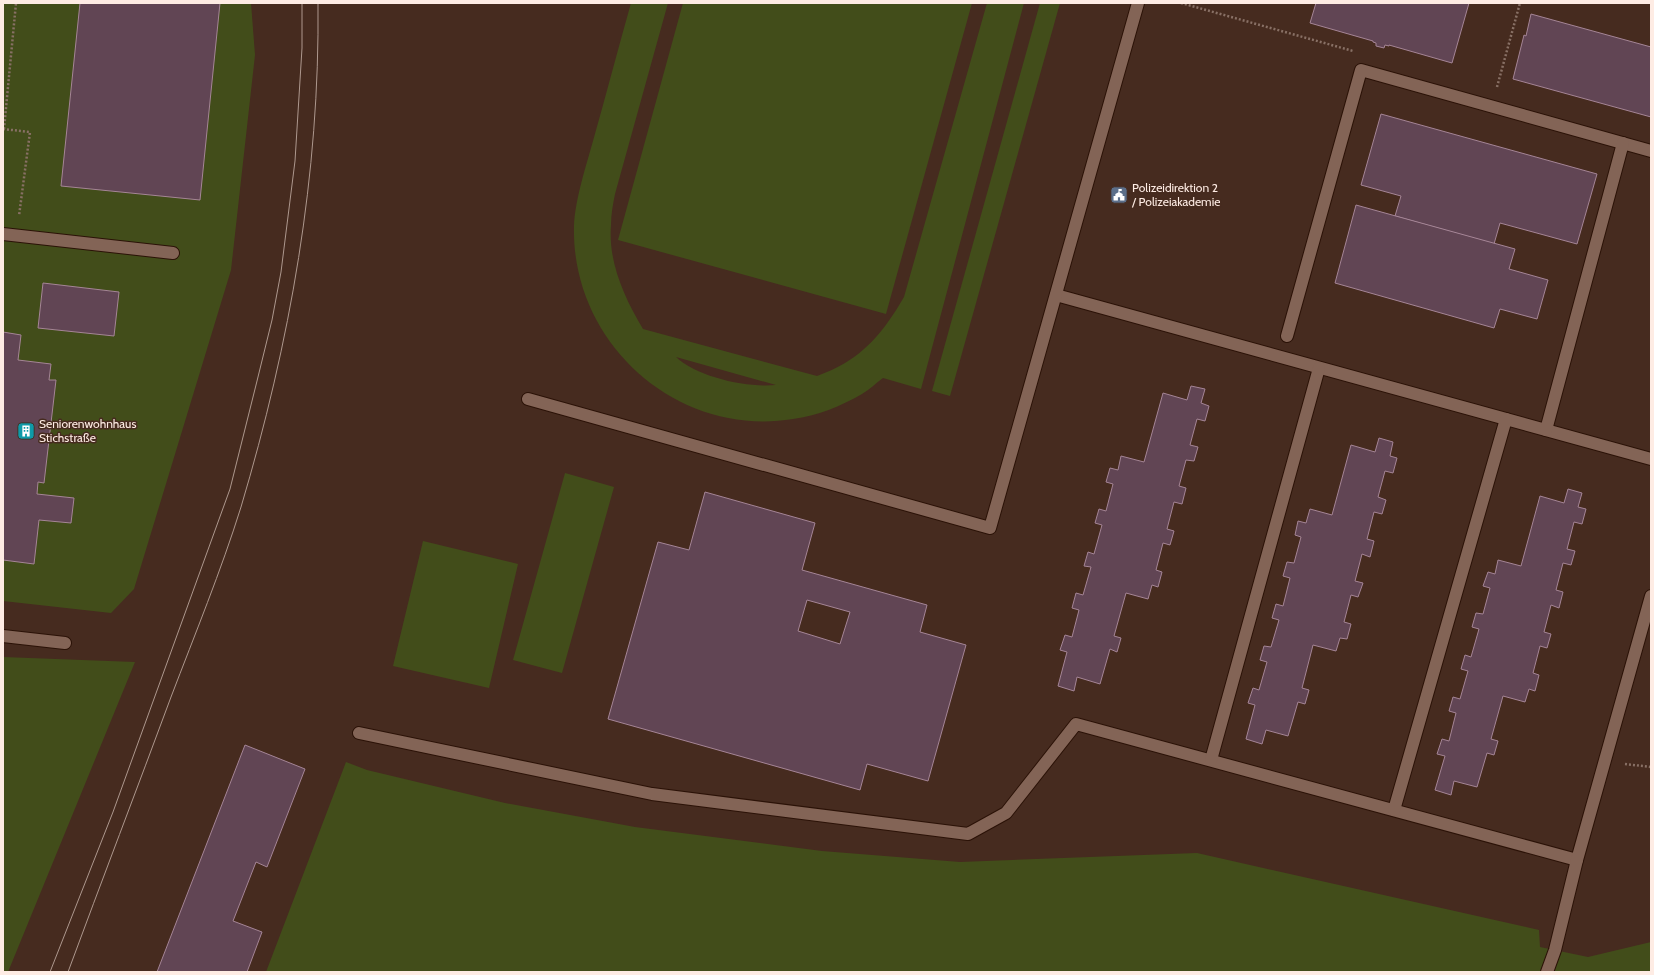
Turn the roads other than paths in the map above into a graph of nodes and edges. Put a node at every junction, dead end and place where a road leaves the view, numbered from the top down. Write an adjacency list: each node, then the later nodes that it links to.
1 (1138, 3): 6 (street)
2 (1623, 143): 3 (street); 7 (street); 11 (street)
3 (1651, 151)
4 (3, 234): 5 (street)
5 (173, 253)
6 (1056, 295): 8 (street); 9 (street)
7 (1287, 336)
8 (1319, 368): 10 (street); 17 (street)
9 (528, 399)
10 (1506, 419): 11 (street); 18 (street)
11 (1546, 430): 12 (street)
12 (1651, 459)
13 (1651, 596): 19 (street)
14 (3, 636): 15 (street)
15 (65, 643)
16 (359, 733): 17 (street)
17 (1211, 760): 18 (street)
18 (1394, 810): 19 (street)
19 (1577, 860): 20 (street)
20 (1547, 972)

